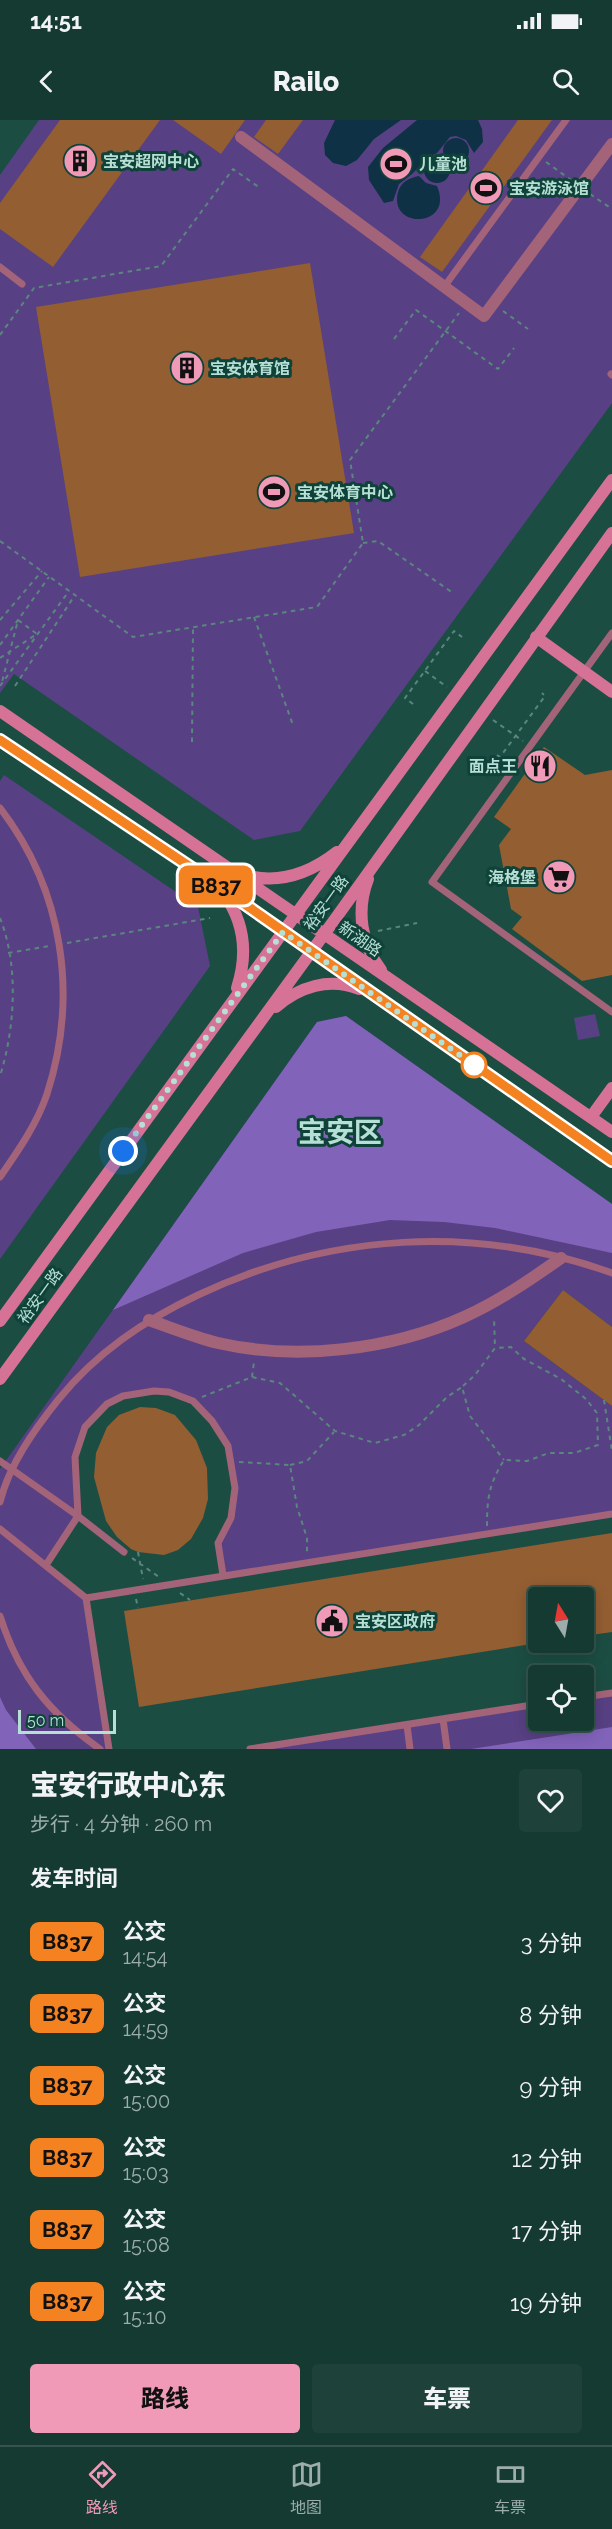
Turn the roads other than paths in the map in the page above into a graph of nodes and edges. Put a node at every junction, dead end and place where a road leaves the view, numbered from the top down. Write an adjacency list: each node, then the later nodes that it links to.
1 (566, 120): 6 (lane)
2 (241, 137): 6 (street)
3 (612, 144): 6 (street)
4 (0, 267): 5 (lane)
5 (22, 284)
6 (444, 287)
7 (612, 480): 17 (main road, 裕安一路)
8 (612, 533): 10 (main road, 裕安一路)
9 (612, 633): 11 (lane)
10 (536, 637): 11 (main road); 19 (main road, 裕安一路)
11 (584, 671): 12 (main road); 29 (lane)
12 (612, 692)
13 (0, 711): 16 (main road, 新湖路)
14 (0, 740): 18 (main road)
15 (0, 808): 35 (lane)
16 (186, 839): 18 (main road); 20 (main road, 新湖路)
17 (350, 842): 20 (main road); 22 (main road, 裕安一路)
18 (173, 856): 21 (main road)
19 (379, 858): 24 (main road, 裕安一路); 26 (main road)
20 (224, 865): 22 (main road, 新湖路)
21 (213, 882): 23 (main road); 28 (main road)
22 (295, 915): 23 (main road, 裕安一路); 24 (main road, 新湖路)
23 (283, 932): 25 (main road); 28 (main road, 裕安一路)
24 (324, 934): 25 (main road, 裕安一路); 26 (main road, 新湖路)
25 (311, 951): 27 (main road); 30 (main road, 裕安一路)
26 (387, 979): 32 (main road, 新湖路)
27 (375, 996): 30 (main road); 34 (main road)
28 (232, 999): 39 (main road, 裕安一路)
29 (612, 1012)
30 (259, 1022): 40 (main road, 裕安一路)
31 (612, 1088): 32 (main road)
32 (591, 1118): 33 (main road, 新湖路)
33 (612, 1132)
34 (612, 1161)
35 (0, 1177)
36 (561, 1258): 37 (lane); 38 (lane); 38 (street)
37 (612, 1273)
38 (149, 1320): 42 (lane)
39 (0, 1321)
40 (0, 1379)
41 (0, 1461): 42 (lane)
42 (13, 1468): 43 (lane); 45 (lane)
43 (0, 1502)
44 (612, 1514): 49 (lane)
45 (78, 1516): 47 (lane); 48 (lane); 49 (lane)
46 (0, 1529): 48 (lane)
47 (124, 1552)
48 (46, 1565): 50 (lane)
49 (223, 1575): 50 (lane)
50 (86, 1598): 58 (lane)
51 (0, 1616): 57 (lane)
52 (612, 1693): 53 (lane)
53 (594, 1696)
54 (528, 1706): 55 (lane)
55 (443, 1719): 56 (lane); 61 (lane)
56 (407, 1725): 59 (lane); 60 (lane)
57 (100, 1749)
58 (109, 1749)
59 (250, 1749)
60 (410, 1749)
61 (447, 1749)

